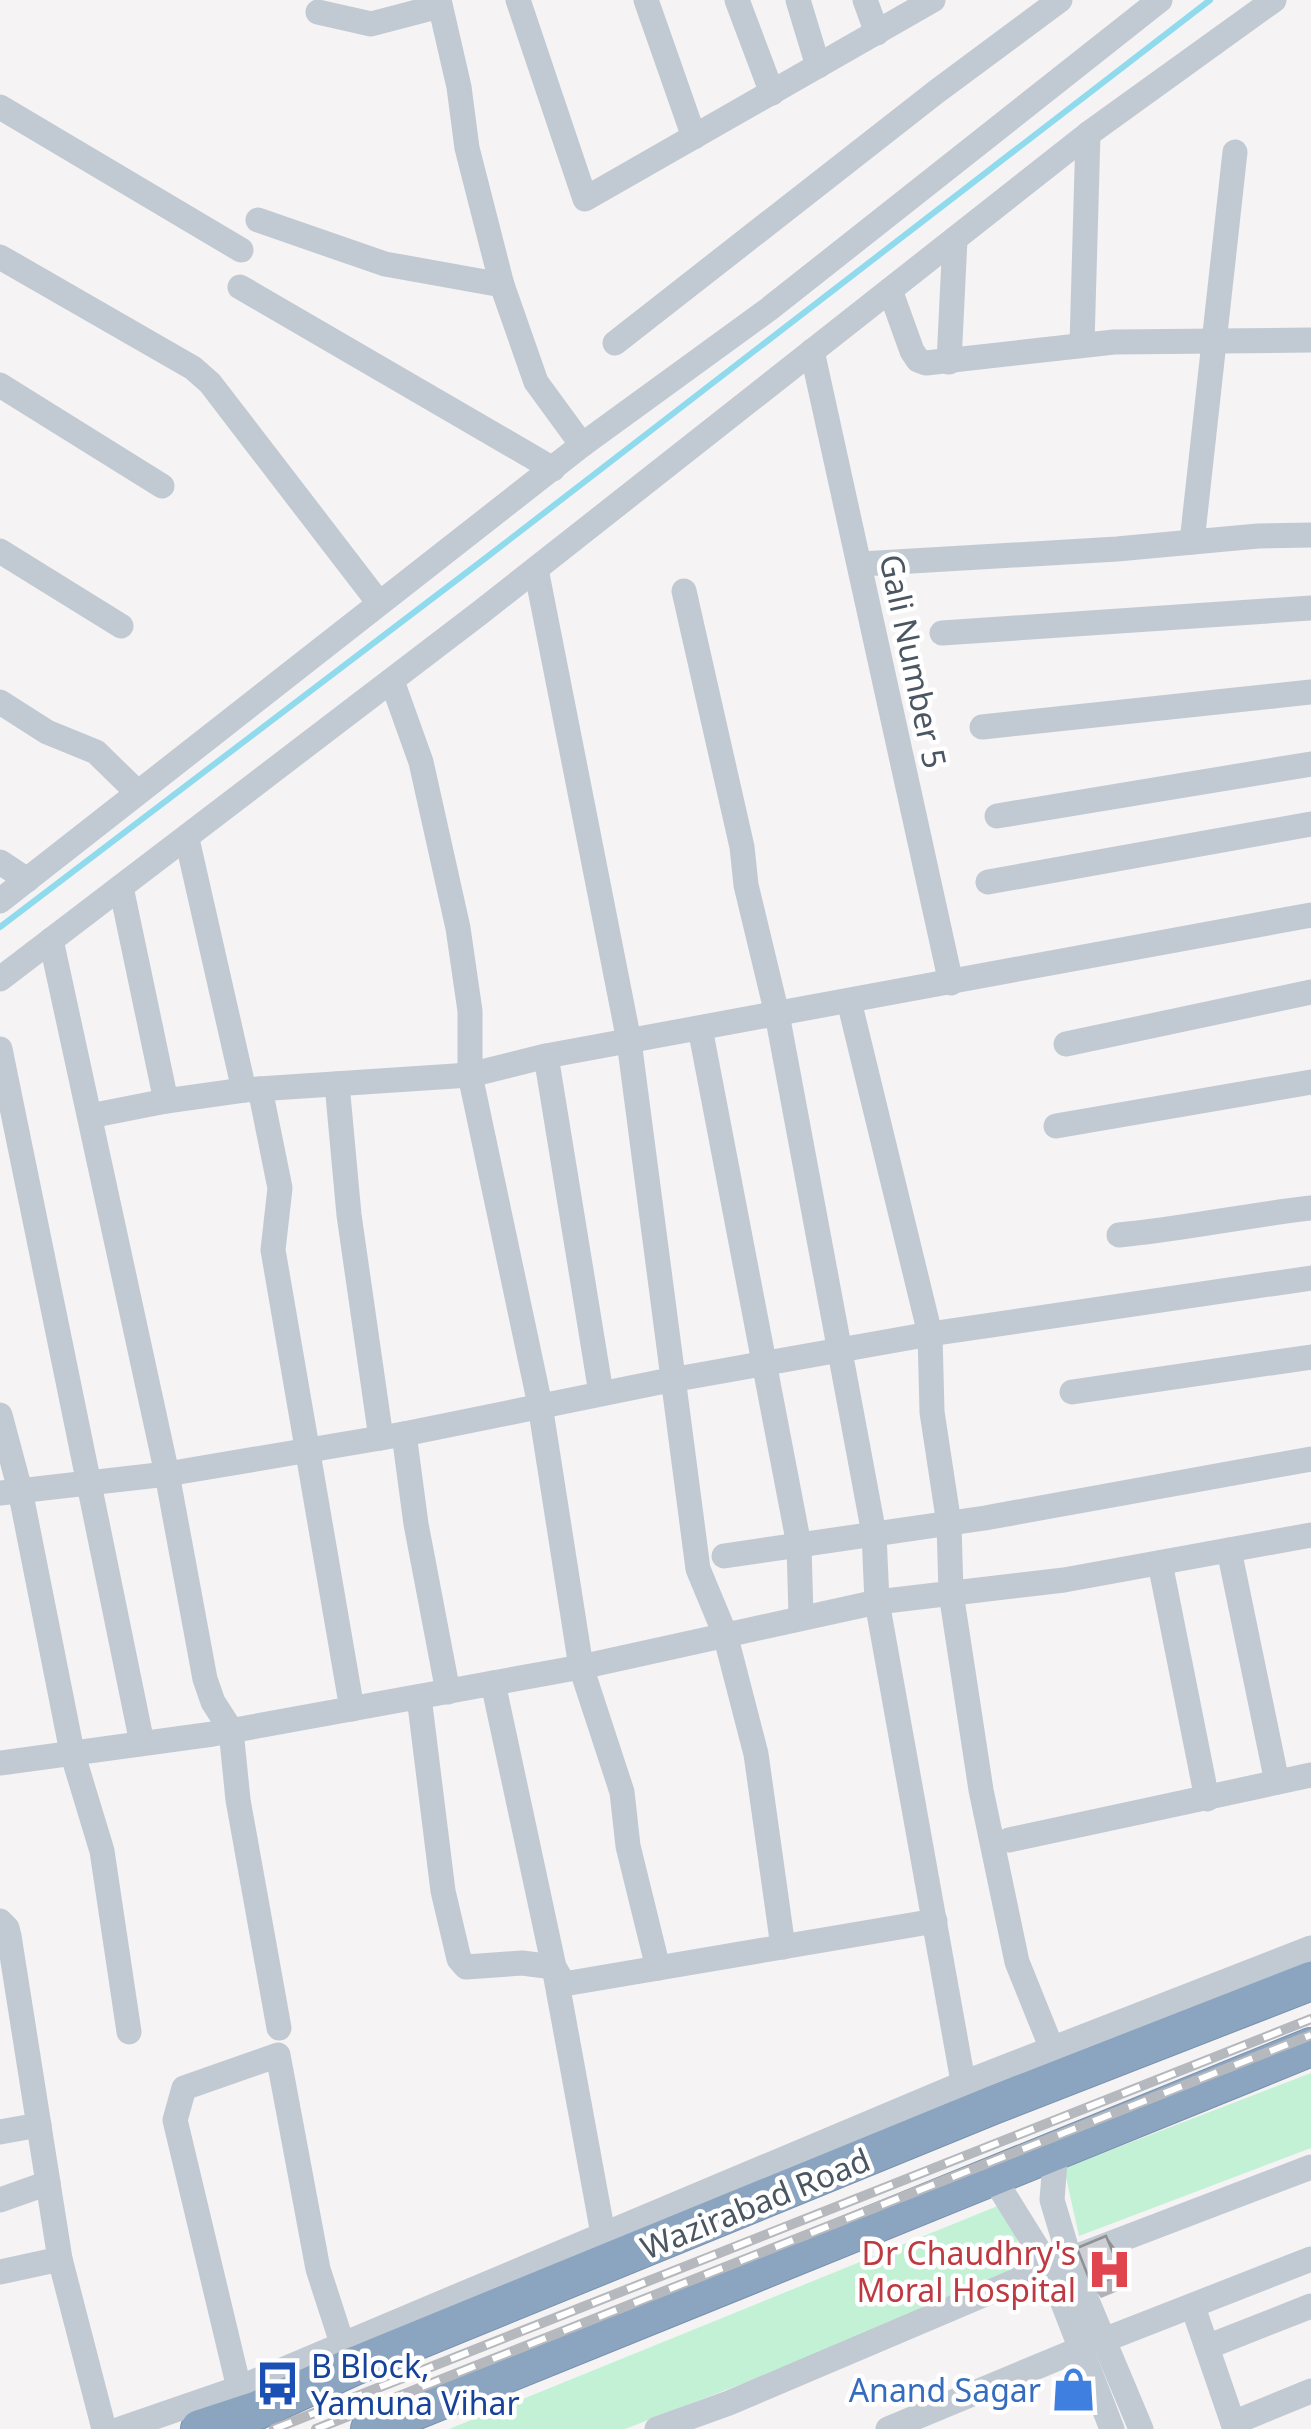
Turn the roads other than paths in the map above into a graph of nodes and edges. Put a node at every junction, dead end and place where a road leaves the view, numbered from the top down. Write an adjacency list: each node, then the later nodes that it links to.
1 (518, 0): 17 (street)
2 (646, 0): 17 (street)
3 (737, 0): 14 (street)
4 (798, 0): 13 (street)
5 (865, 0): 12 (street)
6 (1060, 0): 28 (street)
7 (1160, 0): 33 (street)
8 (1274, 0): 16 (street)
9 (439, 3): 11 (street); 23 (street)
10 (919, 4): 12 (street)
11 (318, 11)
12 (877, 33): 13 (street)
13 (818, 66): 14 (street)
14 (772, 92): 17 (street)
15 (0, 107): 21 (street)
16 (1088, 134): 20 (street); 29 (street)
17 (694, 138)
18 (1234, 152): 27 (street)
19 (258, 220): 23 (street)
20 (955, 239): 25 (street); 31 (street)
21 (241, 250)
22 (0, 258): 42 (street)
23 (502, 286): 33 (street)
24 (240, 287): 34 (street)
25 (890, 290): 30 (street); 31 (street)
26 (1311, 340): 27 (street)
27 (1214, 342): 29 (street); 37 (street)
28 (615, 344)
29 (1082, 344): 31 (street)
30 (812, 352): 39 (street, Gali Number 5); 40 (street)
31 (949, 362)
32 (0, 384): 35 (street)
33 (582, 445): 34 (street)
34 (553, 469): 42 (street)
35 (162, 486)
36 (1311, 535): 37 (street)
37 (1192, 542): 39 (street)
38 (0, 551): 44 (street)
39 (861, 564): 63 (street, Gali Number 5)
40 (536, 569): 46 (street); 68 (street)
41 (684, 591): 66 (street)
42 (379, 603): 51 (street)
43 (1311, 608): 45 (street)
44 (120, 626)
45 (942, 633)
46 (392, 680): 54 (street); 72 (street)
47 (1311, 692): 49 (street)
48 (0, 702): 51 (street)
49 (982, 727)
50 (1311, 764): 52 (street)
51 (137, 792): 56 (street)
52 (997, 816)
53 (1311, 824): 57 (street)
54 (187, 839): 58 (street); 75 (street)
55 (0, 862): 56 (street)
56 (27, 880): 59 (street)
57 (988, 882)
58 (120, 888): 61 (street); 76 (street)
59 (0, 901)
60 (1311, 915): 63 (street)
61 (51, 940): 62 (street); 77 (street)
62 (0, 978)
63 (951, 982): 65 (street)
64 (1311, 992): 69 (street)
65 (848, 1001): 66 (street); 82 (street)
66 (777, 1014): 67 (street); 83 (street)
67 (700, 1028): 68 (street); 85 (street)
68 (629, 1040): 71 (street); 86 (street)
69 (1066, 1044)
70 (0, 1049): 95 (street)
71 (546, 1056): 72 (street); 88 (street)
72 (470, 1074): 74 (street); 89 (street)
73 (1311, 1082): 78 (street)
74 (337, 1084): 75 (street); 91 (street)
75 (252, 1090): 76 (street); 92 (street)
76 (166, 1101): 77 (street)
77 (90, 1116): 94 (street)
78 (1056, 1126)
79 (1311, 1208): 80 (street)
80 (1119, 1234)
81 (1311, 1278): 82 (street)
82 (930, 1334): 83 (street); 97 (street)
83 (840, 1352): 85 (street); 98 (street)
84 (1311, 1358): 87 (street)
85 (764, 1365): 86 (street); 100 (street)
86 (676, 1380): 88 (street); 107 (street)
87 (1072, 1392)
88 (601, 1394): 89 (street)
89 (540, 1405): 91 (street); 108 (street)
90 (0, 1415): 96 (street)
91 (392, 1436): 92 (street); 110 (street)
92 (310, 1450): 94 (street); 112 (street)
93 (1311, 1458): 97 (street)
94 (168, 1474): 95 (street); 113 (street)
95 (89, 1481): 96 (street); 114 (street)
96 (10, 1492): 115 (street)
97 (949, 1524): 98 (street); 104 (street)
98 (874, 1534): 100 (street); 105 (street)
99 (1311, 1536): 101 (street)
100 (799, 1545): 102 (street); 106 (street)
101 (1229, 1550): 103 (street); 118 (street)
102 (724, 1556)
103 (1160, 1563): 104 (street); 119 (street)
104 (952, 1594): 105 (street); 133 (street)
105 (877, 1602): 106 (street); 121 (street)
106 (801, 1616): 107 (street)
107 (725, 1634): 108 (street); 123 (street)
108 (581, 1668): 109 (street); 126 (street)
109 (493, 1684): 110 (street); 125 (street)
110 (448, 1692): 111 (street)
111 (419, 1697): 112 (street); 125 (street)
112 (352, 1709): 113 (street)
113 (231, 1730): 114 (street); 129 (street)
114 (142, 1743): 115 (street)
115 (72, 1752): 116 (street); 130 (street)
116 (0, 1763)
117 (1311, 1775): 118 (street)
118 (1277, 1782): 119 (street)
119 (1207, 1798): 120 (street)
120 (1009, 1840)
121 (935, 1920): 123 (street); 135 (street)
122 (0, 1921): 128 (street)
123 (783, 1946): 126 (street)
124 (1311, 1948): 133 (street)
125 (554, 1967): 126 (street); 143 (street)
126 (658, 1968)
127 (1311, 1981): 135 (highway, Wazirabad Road)
128 (8, 1982): 132 (street)
129 (278, 2028)
130 (128, 2032)
131 (1311, 2047): 138 (highway, Wazirabad Road)
132 (26, 2049): 134 (street); 136 (street)
133 (1052, 2049): 135 (street)
134 (0, 2054)
135 (967, 2099): 143 (street); 152 (highway, Wazirabad Road)
136 (38, 2125): 137 (street); 141 (street)
137 (0, 2132)
138 (1056, 2149): 140 (highway, Wazirabad Road); 146 (street)
139 (1311, 2167): 146 (street)
140 (994, 2177): 146 (street); 157 (highway, Wazirabad Road)
141 (48, 2183): 142 (street); 144 (street)
142 (0, 2200)
143 (603, 2234): 152 (street)
144 (60, 2259): 147 (street); 158 (street)
145 (1311, 2259): 149 (street)
146 (1060, 2264): 150 (street); 161 (street)
147 (0, 2272)
148 (1311, 2306): 151 (street)
149 (1193, 2307): 150 (street); 151 (street)
150 (1092, 2344): 162 (street); 163 (street); 164 (street)
151 (1207, 2347): 156 (street)
152 (347, 2355): 153 (street); 153 (street); 155 (highway, Wazirabad Road); 157 (highway)
153 (239, 2388): 159 (street)
154 (1311, 2391): 156 (street)
155 (291, 2414): 160 (highway, Wazirabad Road)
156 (1234, 2426)
157 (373, 2428)
158 (104, 2429)
159 (120, 2429)
160 (200, 2429)
161 (657, 2429)
162 (888, 2429)
163 (1112, 2429)
164 (1141, 2429)

